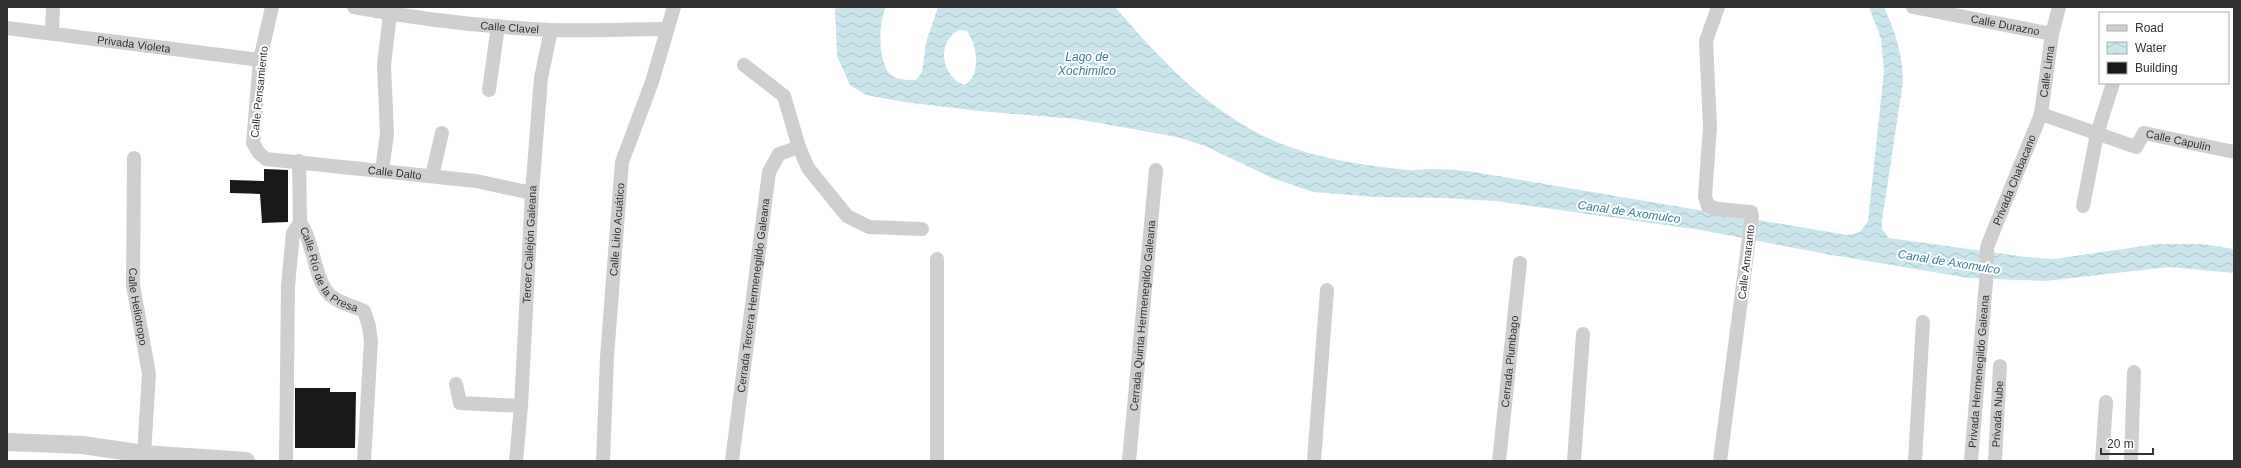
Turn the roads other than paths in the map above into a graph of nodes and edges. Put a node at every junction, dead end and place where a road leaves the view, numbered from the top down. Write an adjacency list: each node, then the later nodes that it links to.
1 (53, 7): 13 (street)
2 (272, 7): 15 (street, Calle Pensamiento)
3 (354, 7): 8 (street, Calle Clavel)
4 (674, 7): 11 (street, Calle Lirio Acuático)
5 (1718, 7): 59 (street, Calle Amaranto)
6 (1913, 7): 14 (street, Calle Durazno)
7 (2059, 7): 14 (street, Calle Lima)
8 (390, 14): 9 (street, Calle Clavel); 27 (street)
9 (498, 26): 12 (street, Calle Clavel); 18 (street)
10 (7, 28): 13 (street, Privada Violeta)
11 (666, 29): 12 (street, Calle Clavel); 52 (street, Calle Lirio Acuático)
12 (552, 30): 30 (street, Tercer Callejón Galeana)
13 (52, 32): 15 (street, Privada Violeta)
14 (2052, 34): 19 (street, Calle Lima)
15 (260, 60): 24 (street, Calle Pensamiento)
16 (744, 65): 22 (street)
17 (2113, 84): 21 (street)
18 (489, 90)
19 (2041, 114): 21 (street, Calle Capulín); 34 (street, Privada Chabacano)
20 (442, 133): 29 (street)
21 (2097, 134): 23 (street, Calle Capulín); 31 (street)
22 (799, 147): 33 (street); 53 (street, Cerrada Tercera Hermenegildo Galeana)
23 (2234, 152)
24 (258, 153): 26 (street, Calle Dalto)
25 (134, 158): 46 (street, Calle Heliotropo)
26 (299, 161): 27 (street, Calle Dalto); 32 (street)
27 (382, 170): 29 (street, Calle Dalto)
28 (1156, 170): 55 (street, Cerrada Quinta Hermenegildo Galeana)
29 (432, 176): 30 (street, Calle Dalto)
30 (532, 193): 44 (street, Tercer Callejón Galeana)
31 (2083, 206)
32 (300, 223): 49 (street, Calle Río de la Presa); 50 (street, Calle Río de la Presa)
33 (922, 228)
34 (1987, 247): 61 (street, Privada Hermenegildo Galeana)
35 (937, 259): 54 (street)
36 (1520, 263): 57 (street, Cerrada Plumbago)
37 (1327, 290): 56 (street)
38 (1924, 322): 60 (street)
39 (1584, 334): 58 (street)
40 (2000, 366): 62 (street, Privada Nube)
41 (2134, 372): 64 (street)
42 (456, 384): 44 (street)
43 (2106, 402): 63 (street)
44 (522, 406): 51 (street, Tercer Callejón Galeana)
45 (7, 442): 47 (street)
46 (144, 454): 47 (street); 48 (street)
47 (113, 456)
48 (246, 461)
49 (286, 461)
50 (364, 461)
51 (516, 461)
52 (602, 461)
53 (732, 461)
54 (937, 461)
55 (1129, 461)
56 (1314, 461)
57 (1499, 461)
58 (1574, 461)
59 (1720, 461)
60 (1916, 461)
61 (1971, 461)
62 (1994, 461)
63 (2102, 461)
64 (2131, 461)

